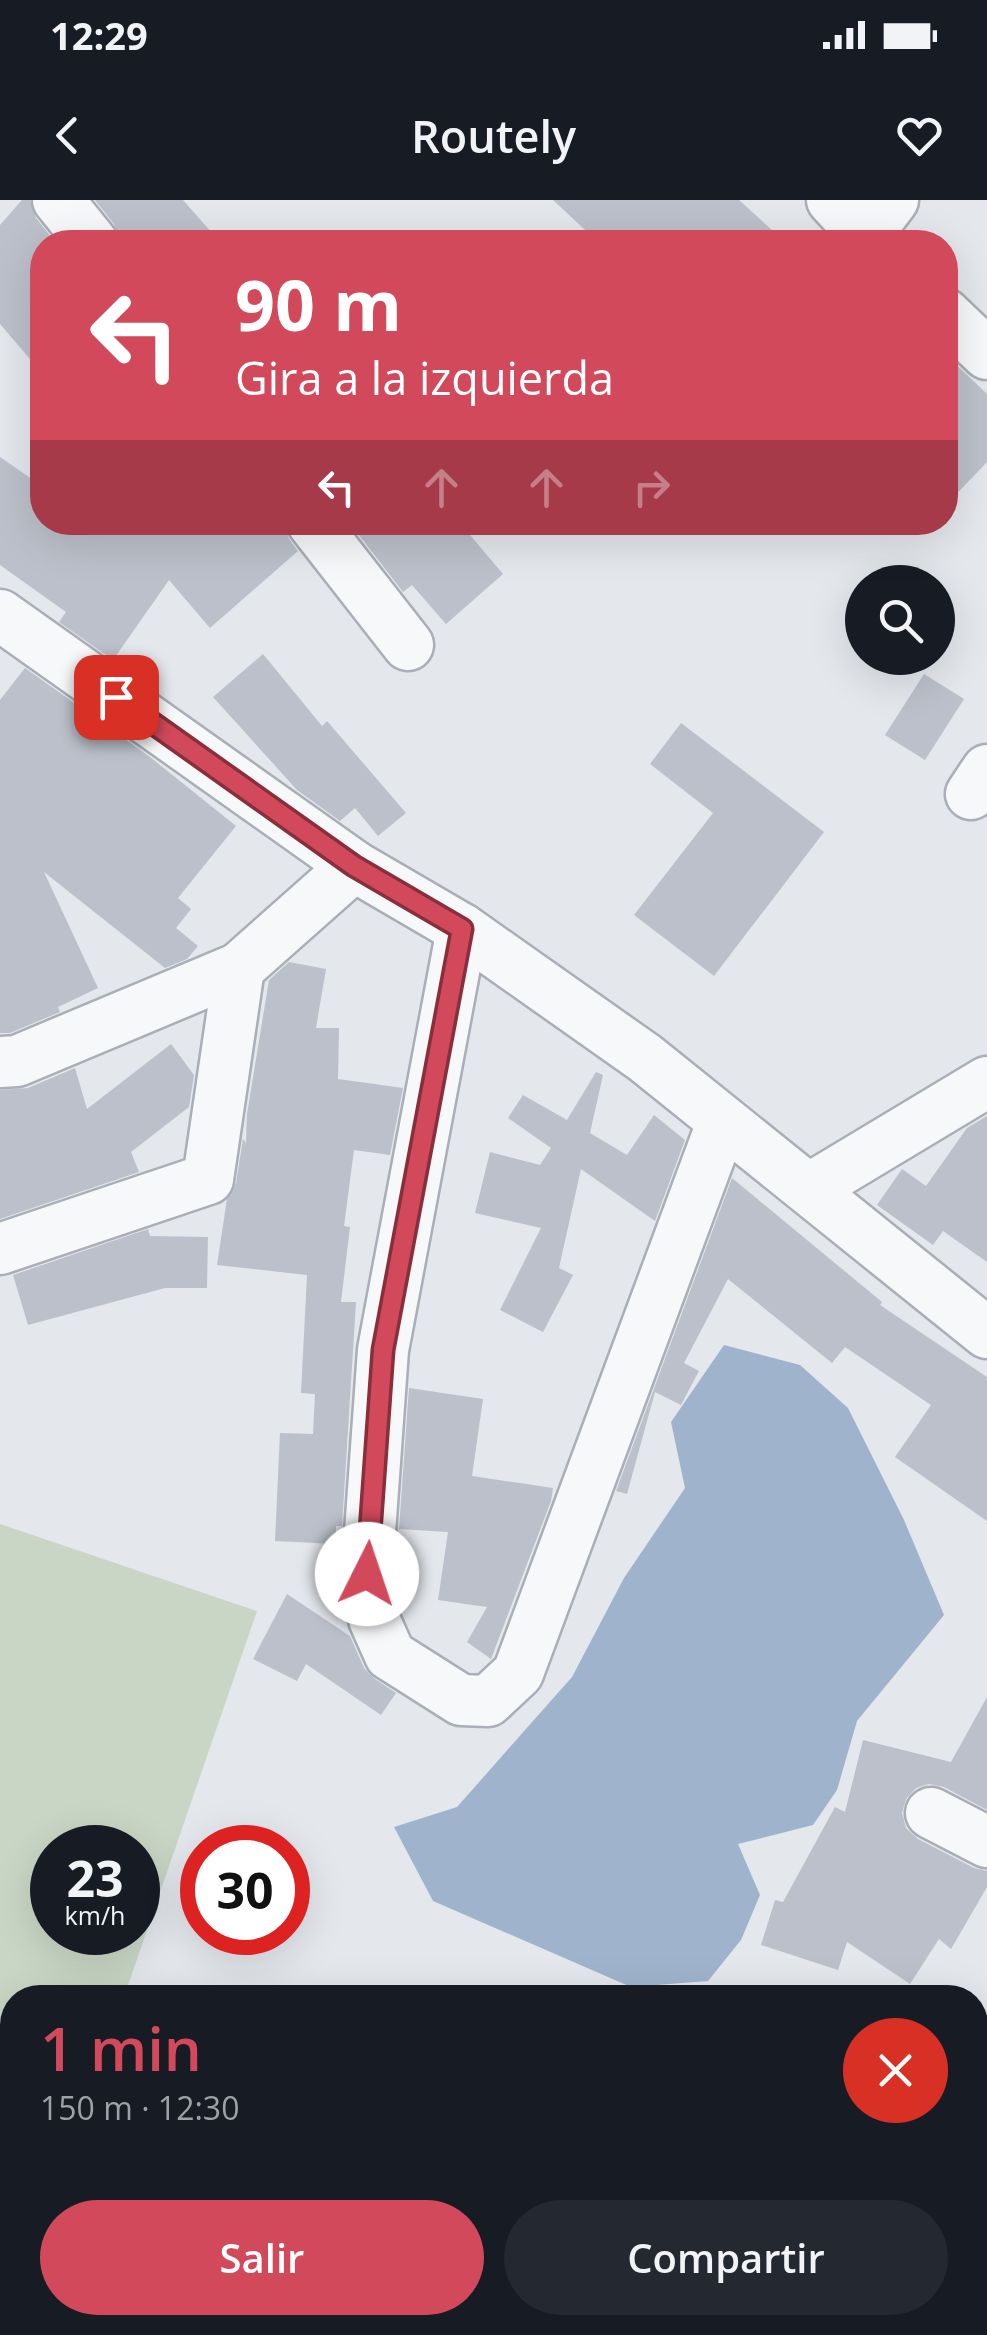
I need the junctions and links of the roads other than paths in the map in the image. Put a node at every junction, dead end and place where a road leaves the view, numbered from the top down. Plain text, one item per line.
1 (58, 200) edge
2 (832, 200) edge
3 (876, 226) edge
4 (82, 230) edge
5 (958, 326) edge
6 (987, 354) edge
7 (322, 535) edge
8 (9, 639) edge
9 (408, 645) dead end
10 (354, 866) junction
11 (462, 929) junction
12 (239, 968) junction
13 (0, 1062) edge
14 (987, 1082) edge
15 (722, 1123) junction
16 (809, 1189) junction
17 (0, 1248) edge
18 (987, 1334) edge
19 (931, 1813) dead end
20 (987, 1842) edge

1 - 4 street
2 - 3 street
5 - 6 street
7 - 9 street
8 - 10 street
10 - 11 street
10 - 12 street
11 - 15 street
11 - 15 street
12 - 13 street
12 - 17 street
14 - 16 street
15 - 16 street
16 - 18 street
19 - 20 street

